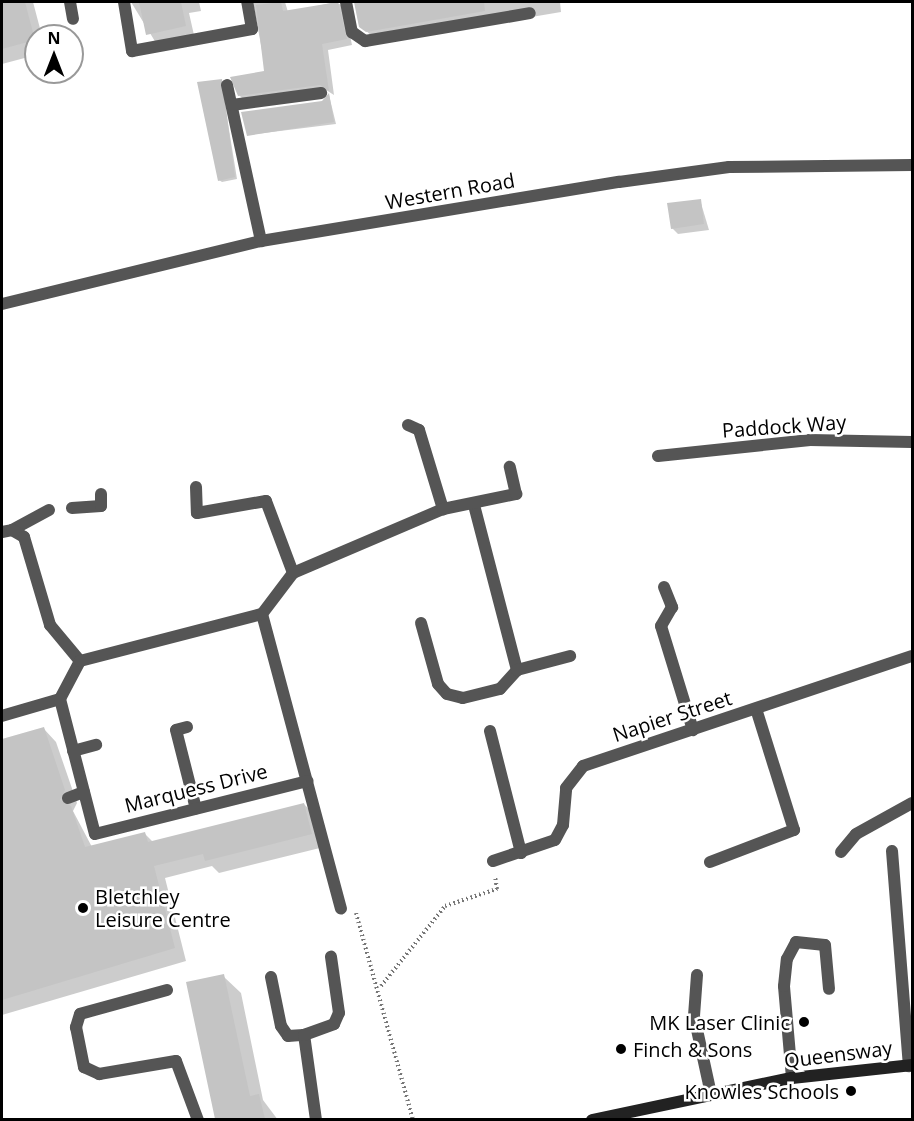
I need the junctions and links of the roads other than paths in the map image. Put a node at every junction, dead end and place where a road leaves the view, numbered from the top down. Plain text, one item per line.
1 (70, 2) edge
2 (124, 2) edge
3 (247, 2) edge
4 (345, 2) edge
5 (530, 13) dead end
6 (73, 19) dead end
7 (227, 85) dead end
8 (321, 93) dead end
9 (232, 105) junction
10 (912, 165) edge
11 (261, 241) junction
12 (2, 304) edge
13 (408, 425) dead end
14 (912, 442) edge
15 (658, 456) dead end
16 (510, 467) dead end
17 (196, 487) dead end
18 (101, 494) dead end
19 (474, 505) junction
20 (72, 508) dead end
21 (443, 509) junction
22 (49, 510) dead end
23 (7, 531) edge
24 (293, 573) junction
25 (664, 587) dead end
26 (262, 614) junction
27 (422, 623) dead end
28 (570, 656) dead end
29 (912, 656) edge
30 (80, 661) junction
31 (518, 670) junction
32 (60, 699) junction
33 (756, 709) junction
34 (2, 716) edge
35 (188, 727) dead end
36 (693, 730) junction
37 (490, 731) dead end
38 (96, 745) dead end
39 (73, 751) junction
40 (307, 781) junction
41 (84, 792) junction
42 (68, 798) dead end
43 (908, 805) edge
44 (196, 809) junction
45 (892, 851) dead end
46 (841, 852) dead end
47 (521, 853) junction
48 (493, 861) road end
49 (710, 862) dead end
50 (341, 909) dead end
51 (331, 957) dead end
52 (697, 975) dead end
53 (271, 977) dead end
54 (829, 989) dead end
55 (167, 990) dead end
56 (304, 1035) junction
57 (910, 1065) edge
58 (792, 1078) junction
59 (711, 1094) junction
60 (198, 1119) edge
61 (316, 1119) edge
62 (592, 1119) edge

1 - 6 street
2 - 3 street
4 - 5 street
7 - 9 street
8 - 9 street
9 - 11 street
10 - 11 street, Western Road
11 - 12 street, Western Road
13 - 21 street
14 - 15 street, Paddock Way
16 - 19 street
17 - 24 street
18 - 20 street
19 - 21 street
19 - 31 street
21 - 24 street
22 - 23 street
23 - 30 street
24 - 26 street
25 - 36 street
26 - 30 street
26 - 40 street
27 - 31 street
28 - 31 street
29 - 33 street, Napier Street
30 - 32 street
32 - 34 street
32 - 39 street
33 - 36 street, Napier Street
33 - 49 street
35 - 44 street
36 - 47 street, Napier Street
37 - 47 street
38 - 39 street
39 - 41 street
40 - 44 street, Marquess Drive
40 - 50 street
41 - 42 street
41 - 44 street, Marquess Drive
43 - 46 street
45 - 57 street
47 - 48 street, Napier Street
51 - 56 street
52 - 59 street
53 - 56 street
54 - 58 street
55 - 60 street
56 - 61 street
57 - 58 street, Queensway
58 - 59 street, Queensway
59 - 62 street, Queensway

